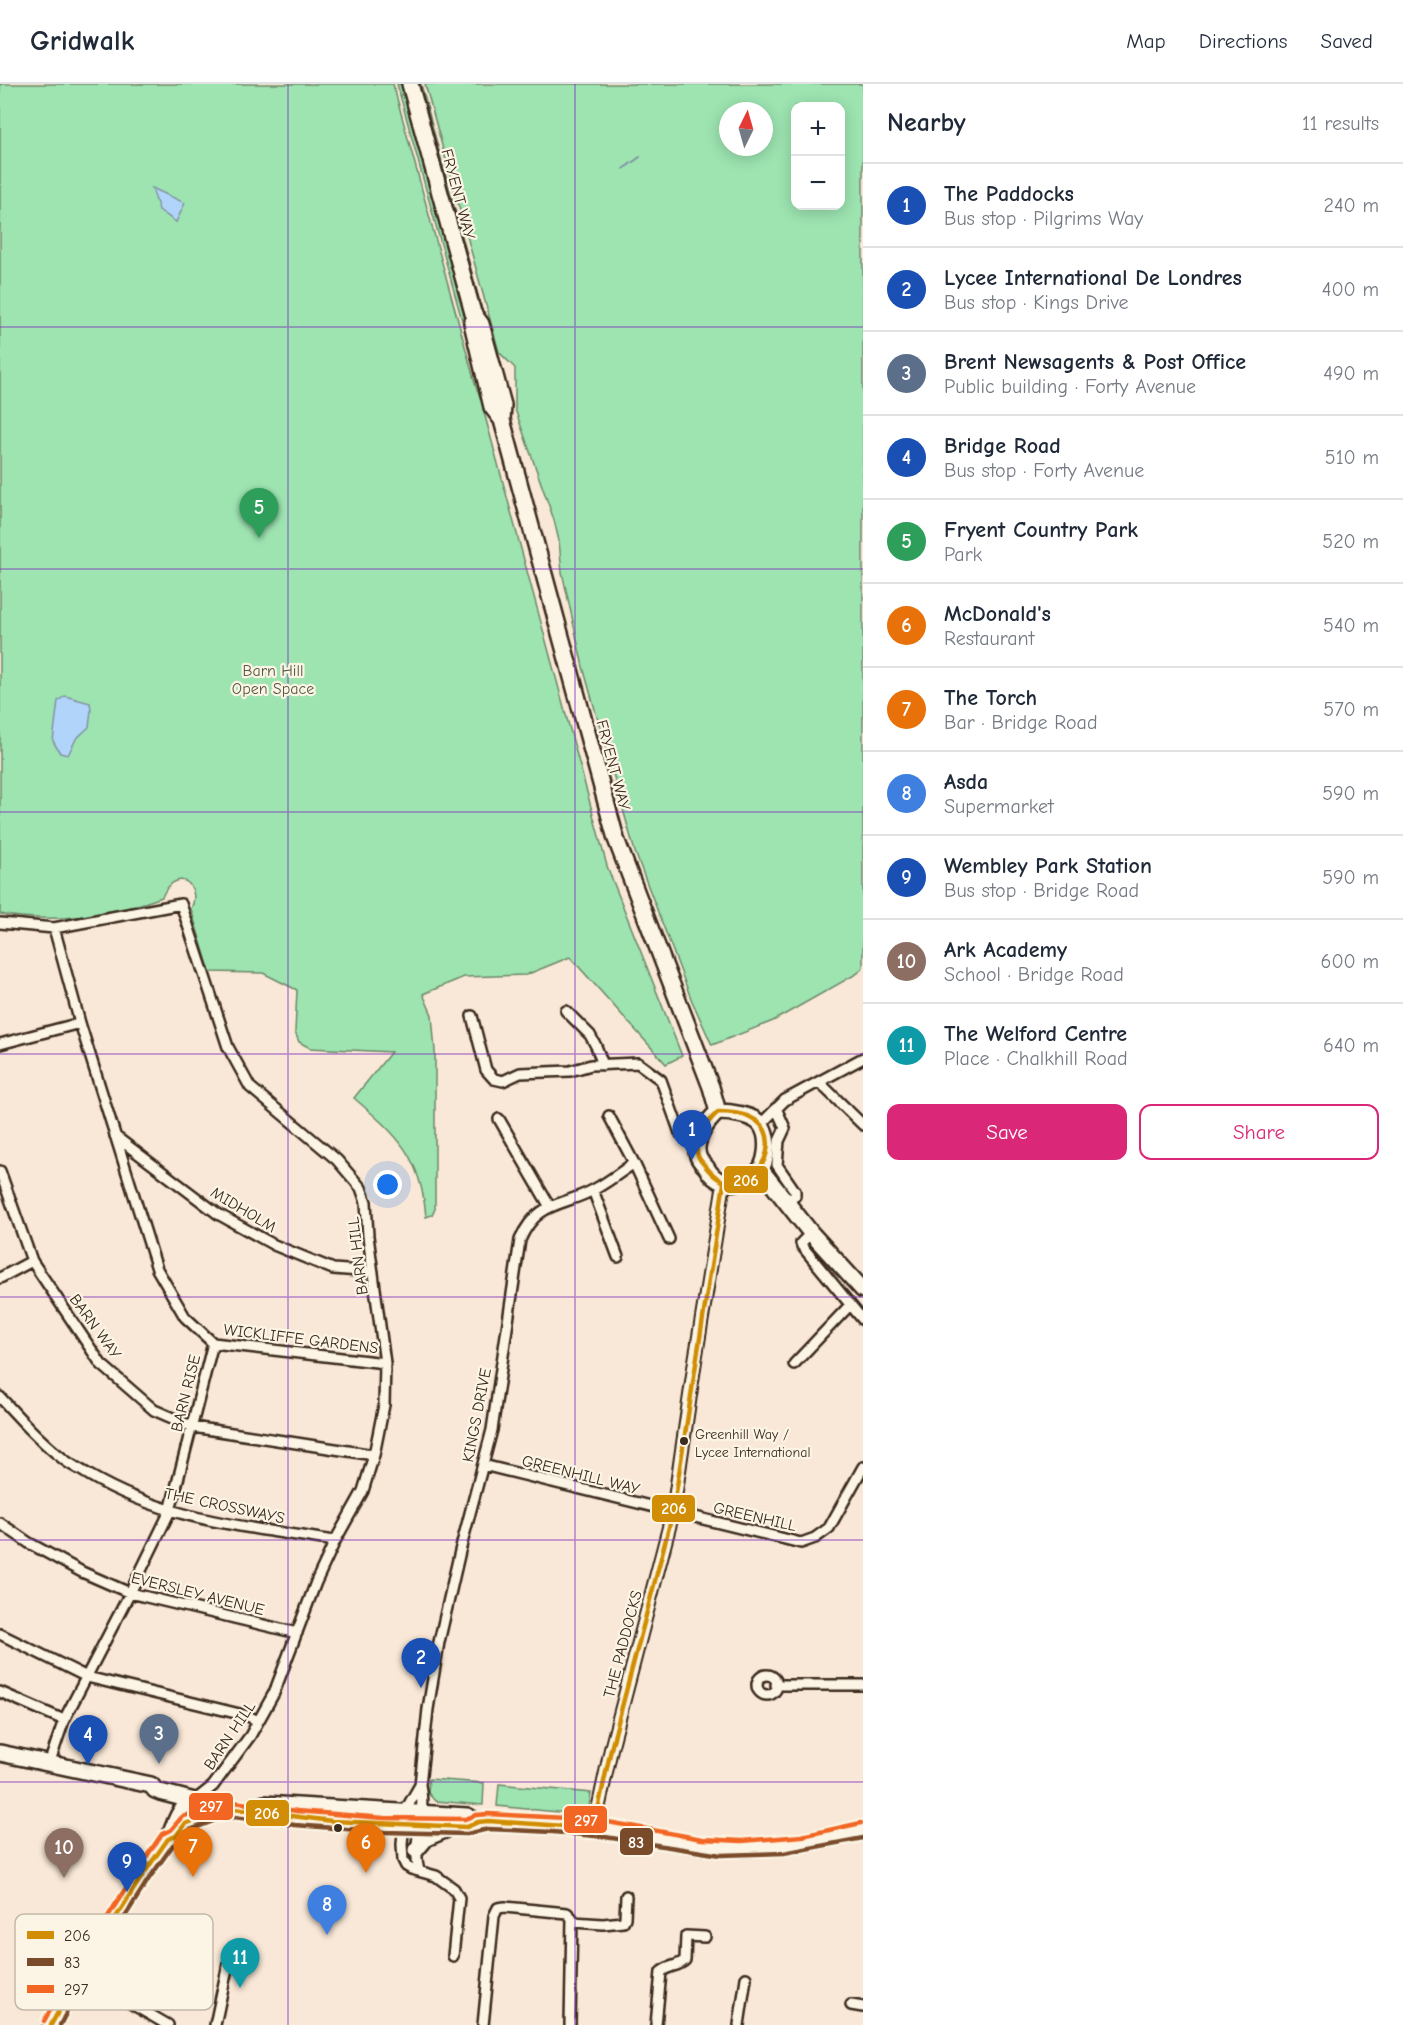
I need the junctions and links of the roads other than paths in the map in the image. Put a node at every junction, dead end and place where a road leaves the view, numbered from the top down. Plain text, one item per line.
1 (411, 84) edge
2 (0, 923) edge
3 (54, 928) junction
4 (566, 1011) dead end
5 (472, 1016) dead end
6 (81, 1023) junction
7 (0, 1044) edge
8 (863, 1058) edge
9 (603, 1065) junction
10 (819, 1082) junction
11 (776, 1108) junction
12 (718, 1112) junction
13 (609, 1116) dead end
14 (499, 1119) dead end
15 (761, 1124) junction
16 (863, 1125) edge
17 (115, 1136) junction
18 (697, 1144) junction
19 (634, 1163) junction
20 (761, 1170) junction
21 (0, 1171) edge
22 (724, 1183) junction
23 (593, 1190) junction
24 (787, 1202) junction
25 (550, 1207) junction
26 (811, 1233) junction
27 (669, 1239) dead end
28 (618, 1257) dead end
29 (32, 1261) junction
30 (373, 1272) junction
31 (0, 1278) edge
32 (863, 1290) edge
33 (850, 1305) junction
34 (863, 1320) edge
35 (213, 1343) junction
36 (386, 1363) junction
37 (794, 1364) dead end
38 (0, 1397) edge
39 (193, 1426) junction
40 (374, 1455) junction
41 (483, 1465) junction
42 (863, 1467) edge
43 (170, 1511) junction
44 (673, 1512) junction
45 (0, 1523) edge
46 (335, 1540) junction
47 (130, 1593) junction
48 (297, 1633) junction
49 (0, 1634) edge
50 (87, 1677) junction
51 (776, 1685) dead end
52 (863, 1685) edge
53 (0, 1692) edge
54 (64, 1720) junction
55 (258, 1721) junction
56 (0, 1753) edge
57 (49, 1764) junction
58 (420, 1785) junction
59 (155, 1788) junction
60 (199, 1798) junction
61 (234, 1809) junction
62 (404, 1818) junction
63 (420, 1819) junction
64 (478, 1822) junction
65 (452, 1826) junction
66 (594, 1828) junction
67 (175, 1830) junction
68 (863, 1830) edge
69 (416, 1850) junction
70 (419, 1870) junction
71 (626, 1896) dead end
72 (118, 1914) edge
73 (573, 1922) junction
74 (705, 1937) dead end
75 (239, 1946) dead end
76 (453, 1956) dead end
77 (746, 1978) dead end
78 (851, 2005) dead end
79 (863, 2007) edge
80 (60, 2010) edge
81 (142, 2010) edge
82 (51, 2025) edge
83 (168, 2025) edge
84 (215, 2025) edge
85 (483, 2025) edge
86 (570, 2025) edge
87 (656, 2025) edge
88 (739, 2025) edge

1 - 12 main road, FRYENT WAY
2 - 3 street, BARN HILL
3 - 6 street, BARN RISE
3 - 30 street, BARN HILL
4 - 9 street
5 - 9 street
6 - 7 street
6 - 17 street, BARN RISE
8 - 10 street
9 - 18 street
10 - 11 street
10 - 16 street
11 - 15 street
11 - 24 street
12 - 15 main road
12 - 18 main road
13 - 19 street
14 - 25 street
15 - 20 main road
17 - 30 street, MIDHOLM
17 - 35 street, BARN RISE
18 - 22 main road
19 - 23 street, KINGS DRIVE
19 - 27 street
20 - 22 main road
20 - 24 main road
21 - 29 street, BARN WAY
22 - 44 street, THE PADDOCKS
23 - 25 street, KINGS DRIVE
23 - 28 street
24 - 26 main road
25 - 41 street, KINGS DRIVE
26 - 32 main road
26 - 33 street
29 - 31 street
29 - 39 street, BARN WAY
30 - 36 street, BARN HILL
33 - 34 street
33 - 37 street
35 - 36 street, WICKLIFFE GARDENS
35 - 39 street, BARN RISE
36 - 40 street, BARN HILL
38 - 43 street, THE CROSSWAYS
39 - 40 street, BARN WAY
39 - 43 street, BARN RISE
40 - 46 street, BARN HILL
41 - 44 street, GREENHILL WAY
41 - 58 street, KINGS DRIVE
42 - 44 street, GREENHILL
43 - 46 street, THE CROSSWAYS
43 - 47 street, BARN RISE
44 - 66 street, THE PADDOCKS
45 - 47 street, EVERSLEY AVENUE
46 - 48 street, BARN HILL
47 - 48 street, EVERSLEY AVENUE
47 - 50 street, BARN RISE
48 - 55 street, BARN HILL
49 - 50 street
50 - 54 street, BARN RISE
50 - 55 street
51 - 52 street
53 - 54 street
54 - 57 street, BARN RISE
55 - 60 street, BARN HILL
56 - 57 main road
57 - 59 main road
58 - 62 street
58 - 63 street
59 - 60 main road
59 - 67 main road
60 - 61 main road
60 - 62 main road
60 - 67 main road
61 - 62 main road
61 - 67 main road
62 - 63 main road
62 - 70 street
63 - 64 main road
63 - 65 main road
63 - 69 street
64 - 65 main road
64 - 66 main road
65 - 69 main road
66 - 68 main road
67 - 72 main road
69 - 70 street
70 - 76 street
71 - 73 street
73 - 85 street
73 - 86 street
74 - 87 street
75 - 84 street
77 - 88 street
78 - 79 street
80 - 82 main road
81 - 83 street

